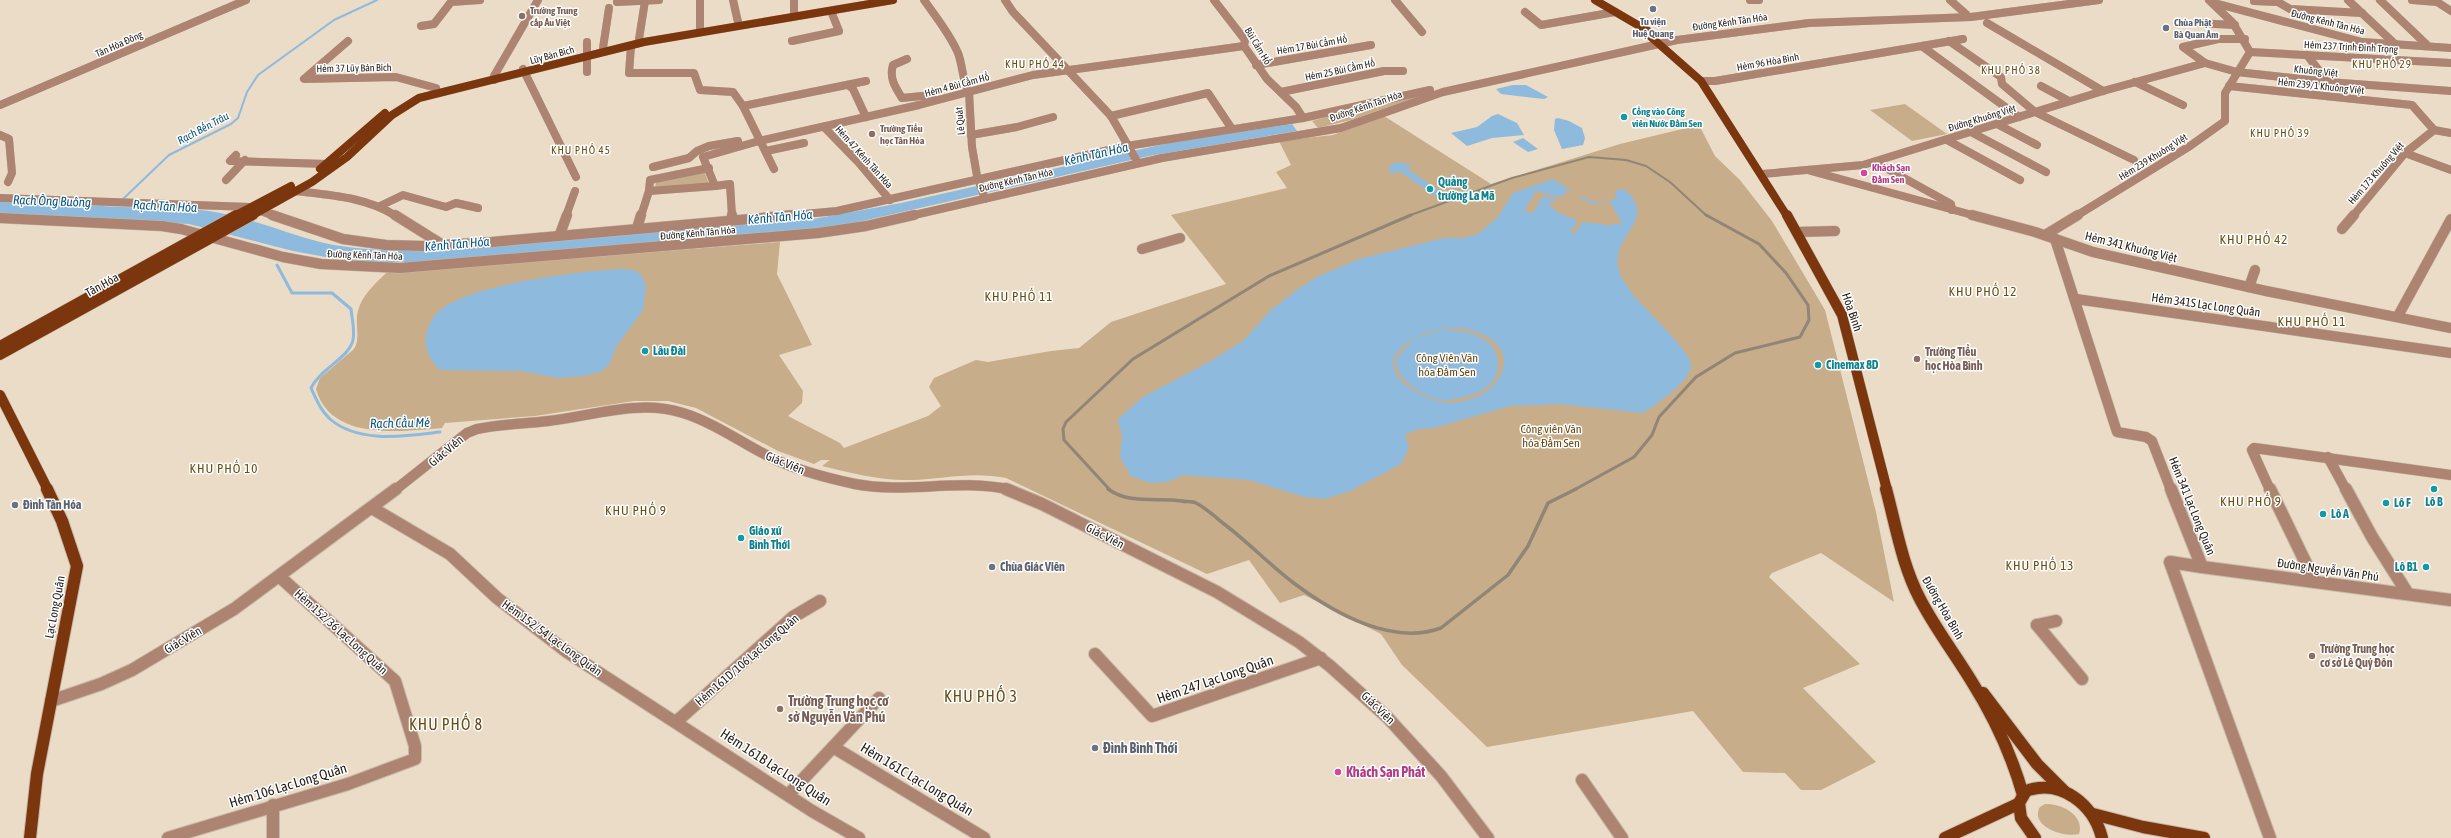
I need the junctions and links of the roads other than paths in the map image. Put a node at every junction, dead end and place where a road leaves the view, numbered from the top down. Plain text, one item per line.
1 (246, 0) edge
2 (480, 0) edge
3 (538, 0) edge
4 (659, 0) edge
5 (700, 0) edge
6 (733, 0) edge
7 (794, 0) edge
8 (872, 0) edge
9 (893, 0) edge
10 (924, 0) edge
11 (1005, 0) edge
12 (1214, 0) edge
13 (1395, 0) edge
14 (1595, 0) edge
15 (1751, 0) edge
16 (1759, 0) edge
17 (1950, 0) edge
18 (2078, 0) edge
19 (2099, 0) edge
20 (2202, 0) edge
21 (2348, 0) edge
22 (2380, 0) edge
23 (2412, 0) edge
24 (645, 1) edge
25 (2211, 1) edge
26 (2254, 1) dead end
27 (2435, 1) edge
28 (617, 2) dead end
29 (609, 8) dead end
30 (831, 11) junction
31 (2451, 11) edge
32 (1525, 12) dead end
33 (1615, 12) junction
34 (794, 13) junction
35 (2362, 13) junction
36 (1978, 16) junction
37 (738, 22) junction
38 (2196, 23) dead end
39 (2235, 25) junction
40 (421, 26) dead end
41 (700, 28) junction
42 (1422, 32) dead end
43 (639, 39) junction
44 (1963, 39) dead end
45 (2245, 39) junction
46 (348, 41) dead end
47 (792, 41) dead end
48 (1660, 41) junction
49 (1949, 41) junction
50 (587, 42) dead end
51 (2395, 44) junction
52 (2426, 44) junction
53 (1371, 45) dead end
54 (631, 46) junction
55 (1244, 46) junction
56 (1923, 47) junction
57 (2451, 47) edge
58 (603, 48) junction
59 (2250, 52) junction
60 (585, 55) junction
61 (2306, 55) junction
62 (907, 59) dead end
63 (2205, 63) junction
64 (2451, 63) edge
65 (1256, 65) junction
66 (1068, 69) junction
67 (524, 71) junction
68 (587, 72) dead end
69 (1403, 72) dead end
70 (2237, 72) junction
71 (494, 78) junction
72 (866, 81) dead end
73 (1701, 81) junction
74 (2135, 82) junction
75 (2328, 82) junction
76 (848, 85) junction
77 (2042, 86) dead end
78 (2229, 86) junction
79 (436, 88) junction
80 (967, 89) junction
81 (2103, 91) junction
82 (2451, 91) edge
83 (1281, 92) junction
84 (2069, 102) junction
85 (0, 105) edge
86 (1364, 105) junction
87 (2183, 105) dead end
88 (743, 106) junction
89 (2035, 112) junction
90 (1376, 115) junction
91 (1110, 116) junction
92 (866, 117) junction
93 (1053, 117) dead end
94 (2020, 117) junction
95 (1304, 118) junction
96 (1997, 124) junction
97 (824, 127) junction
98 (1232, 129) junction
99 (2434, 130) junction
100 (1971, 132) junction
101 (2451, 133) edge
102 (0, 135) edge
103 (971, 135) junction
104 (1947, 140) junction
105 (757, 141) junction
106 (804, 143) dead end
107 (2037, 145) dead end
108 (1128, 148) junction
109 (766, 151) junction
110 (2405, 153) junction
111 (236, 155) dead end
112 (245, 160) junction
113 (2134, 160) dead end
114 (1137, 162) junction
115 (1875, 162) junction
116 (327, 164) junction
117 (653, 167) dead end
118 (709, 168) junction
119 (774, 168) dead end
120 (2451, 170) edge
121 (1811, 171) junction
122 (2046, 172) dead end
123 (1762, 174) junction
124 (576, 177) dead end
125 (226, 180) dead end
126 (2020, 180) dead end
127 (8, 182) dead end
128 (979, 182) junction
129 (715, 186) junction
130 (295, 191) junction
131 (575, 191) dead end
132 (649, 191) junction
133 (984, 197) junction
134 (0, 198) edge
135 (890, 200) junction
136 (380, 206) junction
137 (478, 208) dead end
138 (1952, 210) junction
139 (251, 211) junction
140 (0, 218) edge
141 (2451, 219) edge
142 (732, 220) junction
143 (637, 228) junction
144 (2342, 229) dead end
145 (1835, 231) dead end
146 (1797, 232) junction
147 (208, 234) junction
148 (560, 234) junction
149 (2050, 237) junction
150 (1180, 238) dead end
151 (443, 245) junction
152 (1142, 249) dead end
153 (2255, 270) dead end
154 (2248, 287) junction
155 (2076, 299) junction
156 (2398, 316) junction
157 (2451, 328) edge
158 (0, 346) edge
159 (2451, 352) edge
160 (0, 355) edge
161 (0, 395) edge
162 (2328, 457) junction
163 (1881, 474) joint
164 (2451, 475) edge
165 (372, 508) junction
166 (2202, 567) junction
167 (280, 577) junction
168 (2315, 582) junction
169 (2408, 594) junction
170 (2451, 600) edge
171 (820, 601) dead end
172 (2056, 621) dead end
173 (1095, 654) dead end
174 (1322, 658) junction
175 (2082, 679) dead end
176 (1973, 683) junction
177 (879, 698) dead end
178 (50, 701) junction
179 (676, 722) junction
180 (833, 748) junction
181 (415, 759) joint
182 (1582, 780) dead end
183 (789, 794) junction
184 (2068, 794) junction
185 (2021, 799) junction
186 (273, 805) junction
187 (2093, 814) junction
188 (30, 838) edge
189 (168, 838) edge
190 (273, 838) edge
191 (859, 838) edge
192 (984, 838) edge
193 (1488, 838) edge
194 (1622, 838) edge
195 (1945, 838) edge
196 (2035, 838) edge
197 (2102, 838) edge
198 (2204, 838) edge
199 (2270, 838) edge

1 - 85 street, Tân Hòa Đông
2 - 40 street
3 - 71 street
4 - 24 street
5 - 41 street
6 - 37 street
7 - 34 street
8 - 34 main road, Lũy Bán Bích
9 - 30 main road, Lũy Bán Bích
10 - 80 street, Lê Quát
11 - 66 street
12 - 55 street, Bùi Cẩm Hổ
13 - 42 street
14 - 33 main road
15 - 16 street
17 - 36 street
18 - 36 street, Đường Kênh Tân Hóa
19 - 36 street, Đường Kênh Tân Hóa
20 - 25 street, Đường Kênh Tân Hóa
21 - 35 street
22 - 52 street
23 - 27 street
24 - 28 street
24 - 43 street
25 - 39 street
25 - 51 street, Đường Kênh Tân Hóa
26 - 35 street
27 - 31 street
29 - 58 street
30 - 47 street
30 - 54 main road, Lũy Bán Bích
32 - 33 street
33 - 48 main road
34 - 37 main road, Lũy Bán Bích
35 - 51 street
36 - 48 street, Đường Kênh Tân Hóa
36 - 81 street
37 - 41 main road, Lũy Bán Bích
38 - 39 street
39 - 45 street
41 - 43 main road, Lũy Bán Bích
43 - 58 main road, Lũy Bán Bích
44 - 49 street, Hẻm 96 Hòa Bình
45 - 59 street
45 - 63 street
46 - 79 street, Hẻm 37 Lũy Bán Bích
48 - 73 main road
48 - 86 street, Đường Kênh Tân Hóa
48 - 90 street, Đường Kênh Tân Hóa
49 - 56 street, Hẻm 96 Hòa Bình
49 - 89 street
50 - 60 street
51 - 52 street, Đường Kênh Tân Hóa
51 - 57 street, Đường Kênh Tân Hóa
52 - 57 street, Đường Kênh Tân Hóa
53 - 65 street, Hẻm 17 Bùi Cẩm Hổ
54 - 60 main road, Lũy Bán Bích
54 - 88 street
55 - 65 street, Bùi Cẩm Hổ
55 - 66 street, Hẻm 4 Bùi Cầm Hổ
56 - 73 street, Hẻm 96 Hòa Bình
56 - 94 street
58 - 60 main road, Lũy Bán Bích
59 - 61 street, Hẻm 237 Trịnh Đình Trọng
59 - 70 street, Hẻm 239 Khuông Việt
60 - 67 main road, Lũy Bán Bích
60 - 68 street
61 - 64 street, Hẻm 237 Trịnh Đình Trọng
61 - 75 street
62 - 80 street
63 - 70 street, Khuông Việt
63 - 74 street, Đường Khuông Việt
65 - 83 street, Bùi Cẩm Hổ
66 - 80 street, Hẻm 4 Bùi Cầm Hổ
66 - 91 street
67 - 71 main road, Lũy Bán Bích
67 - 124 street
69 - 83 street, Hẻm 25 Bùi Cầm Hổ
70 - 75 street, Khuông Việt
70 - 78 street, Hẻm 239 Khuông Việt
71 - 79 main road, Lũy Bán Bích
71 - 130 main road, Lũy Bán Bích
72 - 76 street
73 - 123 main road
74 - 81 street, Đường Khuông Việt
74 - 87 street
75 - 82 street, Khuông Việt
76 - 88 street
76 - 92 street
77 - 84 street
78 - 99 street, Hẻm 239/1 Khuông Việt
78 - 149 street, Hẻm 239 Khuông Việt
79 - 116 main road, Lũy Bán Bích
80 - 92 street, Hẻm 4 Bùi Cầm Hổ
80 - 103 street, Lê Quát
81 - 84 street, Đường Khuông Việt
83 - 95 street, Bùi Cẩm Hổ
84 - 89 street, Đường Khuông Việt
86 - 90 street
86 - 95 street, Đường Kênh Tân Hóa
88 - 105 street
89 - 94 street, Đường Khuông Việt
89 - 113 street
90 - 114 street, Đường Kênh Tân Hóa
91 - 98 street
91 - 108 street
92 - 97 street, Hẻm 4 Bùi Cầm Hổ
93 - 103 street
94 - 96 street, Đường Khuông Việt
95 - 98 street, Đường Kênh Tân Hóa
96 - 100 street, Đường Khuông Việt
96 - 107 street
97 - 105 street, Hẻm 4 Bùi Cầm Hổ
97 - 135 street, Hẻm 47 Kênh Tân Hóa
98 - 108 street, Đường Kênh Tân Hóa
99 - 101 street
99 - 110 street, Hẻm 173 Khuông Việt
100 - 104 street, Đường Khuông Việt
100 - 122 street
102 - 127 street
103 - 128 street, Lê Quát
104 - 115 street, Đường Khuông Việt
104 - 126 street
105 - 109 street
105 - 117 street
105 - 118 street, Hẻm 4 Bùi Cầm Hổ
106 - 109 street
108 - 114 street
108 - 128 street, Đường Kênh Tân Hóa
109 - 119 street
110 - 120 street
110 - 144 street, Hẻm 173 Khuông Việt
111 - 112 street
112 - 116 street
112 - 125 street
114 - 133 street, Đường Kênh Tân Hóa
115 - 121 street, Đường Khuông Việt
115 - 138 street
116 - 139 main road, Lũy Bán Bích
118 - 129 street
118 - 132 street
121 - 123 street, Đường Khuông Việt
121 - 138 street, Hẻm 341 Khuông Việt
123 - 146 main road, Hòa Bình
128 - 133 street, Lê Quát
128 - 135 street, Đường Kênh Tân Hóa
129 - 132 street
129 - 142 street
130 - 136 street
130 - 139 main road, Lũy Bán Bích
131 - 148 street
132 - 143 street
133 - 147 street, Đường Kênh Tân Hóa
134 - 139 street, Đường Kênh Tân Hóa
135 - 142 street, Đường Kênh Tân Hóa
136 - 137 street
136 - 151 street
138 - 149 street, Hẻm 341 Khuông Việt
139 - 147 main road
139 - 151 street, Đường Kênh Tân Hóa
140 - 147 street, Đường Kênh Tân Hóa
141 - 156 street
142 - 143 street, Đường Kênh Tân Hóa
143 - 148 street, Đường Kênh Tân Hóa
145 - 146 street
146 - 163 main road, Hòa Bình
147 - 158 main road, Tân Hóa
147 - 160 main road, Tân Hóa
148 - 151 street, Đường Kênh Tân Hóa
149 - 154 street, Hẻm 341 Khuông Việt
149 - 155 street, Hẻm 341 Lạc Long Quân
150 - 152 street
153 - 154 street
154 - 156 street, Hẻm 341 Khuông Việt
155 - 159 street, Hẻm 341S Lạc Long Quân
155 - 166 street, Hẻm 341 Lạc Long Quân
156 - 157 street, Hẻm 341 Khuông Việt
161 - 178 main road, Lạc Long Quân
162 - 164 street
162 - 168 street
162 - 169 street
163 - 176 main road, Đường Hòa Bình
165 - 167 street, Giác Viên
165 - 174 street, Giác Viên
165 - 179 street, Hẻm 152/54 Lạc Long Quân
166 - 168 street, Đường Nguyễn Văn Phú
166 - 199 street, Hẻm 341 Lạc Long Quân
167 - 178 street, Giác Viên
167 - 181 street, Hẻm 152/36 Lạc Long Quân
168 - 169 street, Đường Nguyễn Văn Phú
169 - 170 street, Đường Nguyễn Văn Phú
171 - 179 street, Hẻm 161D/106 Lạc Long Quân
172 - 175 street
173 - 174 street, Hẻm 247 Lạc Long Quân
174 - 193 street, Giác Viên
176 - 184 main road, Đường Hòa Bình
176 - 185 main road, Đường Hòa Bình
177 - 180 street
178 - 188 main road, Lạc Long Quân
179 - 183 street, Hẻm 161B Lạc Long Quân
180 - 183 street
180 - 192 street, Hẻm 161C Lạc Long Quân
181 - 186 street, Hẻm 106 Lạc Long Quân
182 - 194 street
183 - 191 street, Hẻm 161B Lạc Long Quân
184 - 185 main road
184 - 187 main road, Đường Hòa Bình
185 - 195 main road
185 - 196 main road, Đường Hòa Bình
186 - 189 street, Hẻm 106 Lạc Long Quân
186 - 190 street
187 - 197 main road
187 - 198 main road

